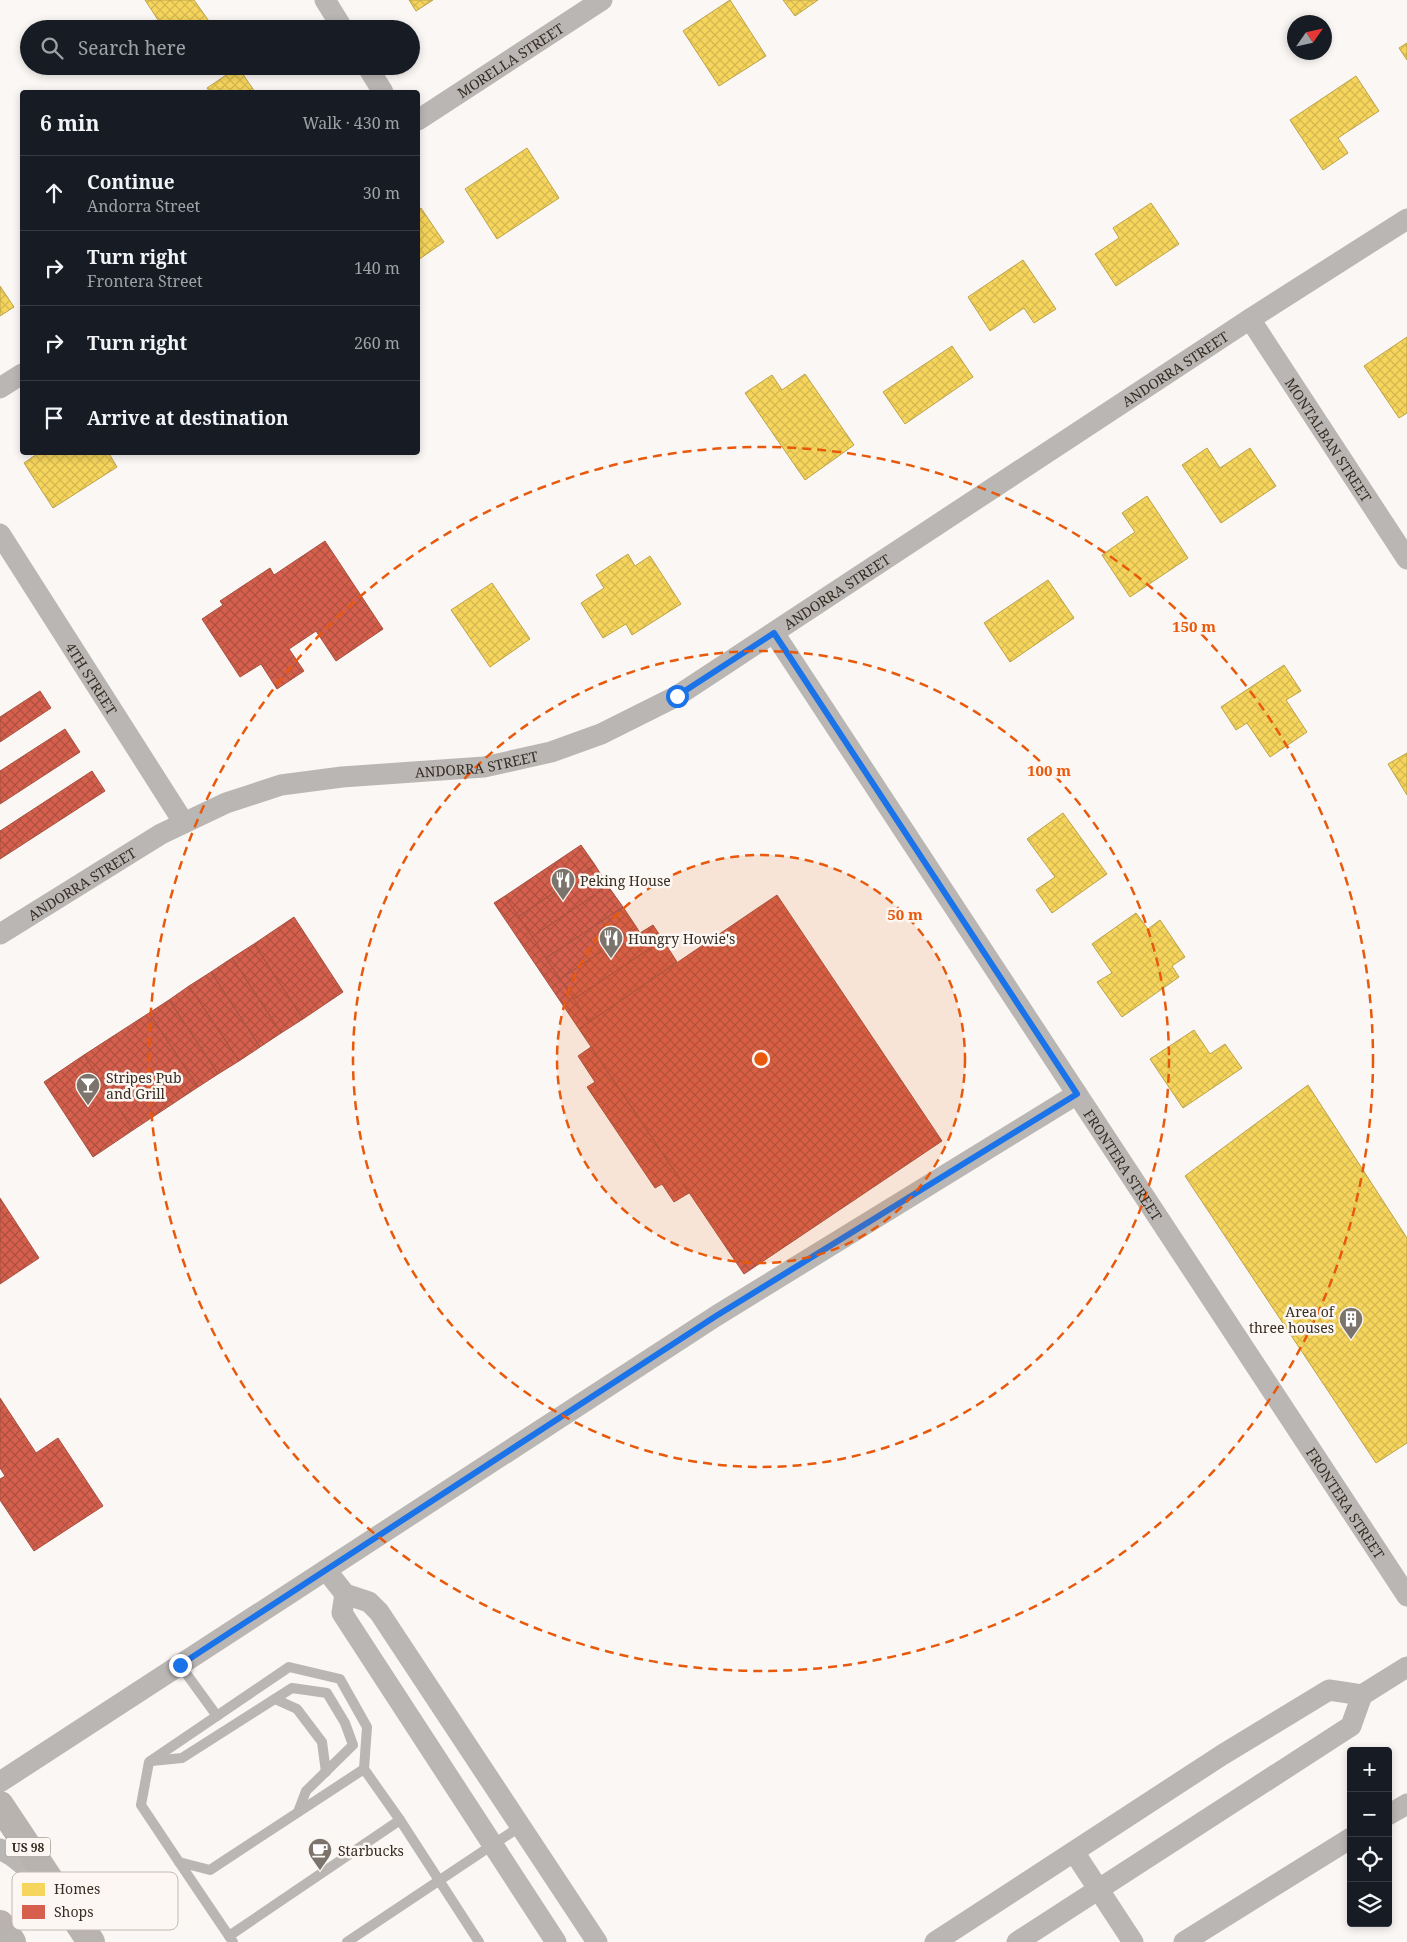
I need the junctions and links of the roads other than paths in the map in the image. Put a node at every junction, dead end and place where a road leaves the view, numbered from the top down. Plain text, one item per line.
1 (325, 0) edge
2 (602, 0) edge
3 (337, 20) edge
4 (372, 75) edge
5 (382, 90) edge
6 (420, 119) edge
7 (1407, 219) edge
8 (1250, 319) junction
9 (20, 375) edge
10 (0, 388) edge
11 (0, 534) edge
12 (1407, 559) edge
13 (774, 633) junction
14 (184, 823) junction
15 (0, 934) edge
16 (1077, 1094) junction
17 (326, 1570) junction
18 (345, 1594) junction
19 (1407, 1596) edge
20 (180, 1665) junction
21 (1407, 1667) edge
22 (1362, 1695) junction
23 (275, 1698) junction
24 (217, 1716) junction
25 (149, 1762) junction
26 (364, 1769) junction
27 (326, 1772) junction
28 (0, 1782) edge
29 (1407, 1804) edge
30 (0, 1805) edge
31 (298, 1812) junction
32 (1392, 1812) edge
33 (400, 1820) junction
34 (521, 1826) junction
35 (1347, 1840) edge
36 (493, 1844) junction
37 (0, 1849) edge
38 (1074, 1852) junction
39 (180, 1862) junction
40 (33, 1872) edge
41 (44, 1872) edge
42 (439, 1881) junction
43 (1098, 1890) junction
44 (0, 1924) edge
45 (83, 1930) edge
46 (231, 1939) edge
47 (12, 1942) edge
48 (91, 1942) edge
49 (347, 1942) edge
50 (479, 1942) edge
51 (556, 1942) edge
52 (597, 1942) edge
53 (935, 1942) edge
54 (1017, 1942) edge
55 (1133, 1942) edge
56 (1184, 1942) edge

1 - 3 street
2 - 6 street, MORELLA STREET
4 - 5 street
7 - 8 street, ANDORRA STREET
8 - 12 street, MONTALBAN STREET
8 - 13 street, ANDORRA STREET
9 - 10 street
11 - 14 street, 4TH STREET
13 - 14 street, ANDORRA STREET
13 - 16 street, FRONTERA STREET
14 - 15 street, ANDORRA STREET
16 - 17 street
16 - 19 street, FRONTERA STREET
17 - 18 street
17 - 20 street
18 - 34 street
18 - 36 street
20 - 24 lane
20 - 28 street
21 - 22 street
22 - 38 street
22 - 43 street
23 - 25 lane
23 - 27 lane
23 - 27 lane
24 - 25 lane
24 - 26 lane
25 - 39 lane
26 - 31 lane
26 - 33 lane
27 - 31 lane
29 - 32 street
30 - 41 highway, US 98
31 - 39 lane
33 - 42 lane
33 - 46 lane
34 - 36 lane
34 - 52 street
35 - 56 street
36 - 42 lane
36 - 51 street
37 - 40 street
38 - 43 street
38 - 53 street
39 - 46 lane
42 - 49 lane
42 - 50 lane
43 - 54 street
43 - 55 street
44 - 47 highway
45 - 48 highway, US 98

